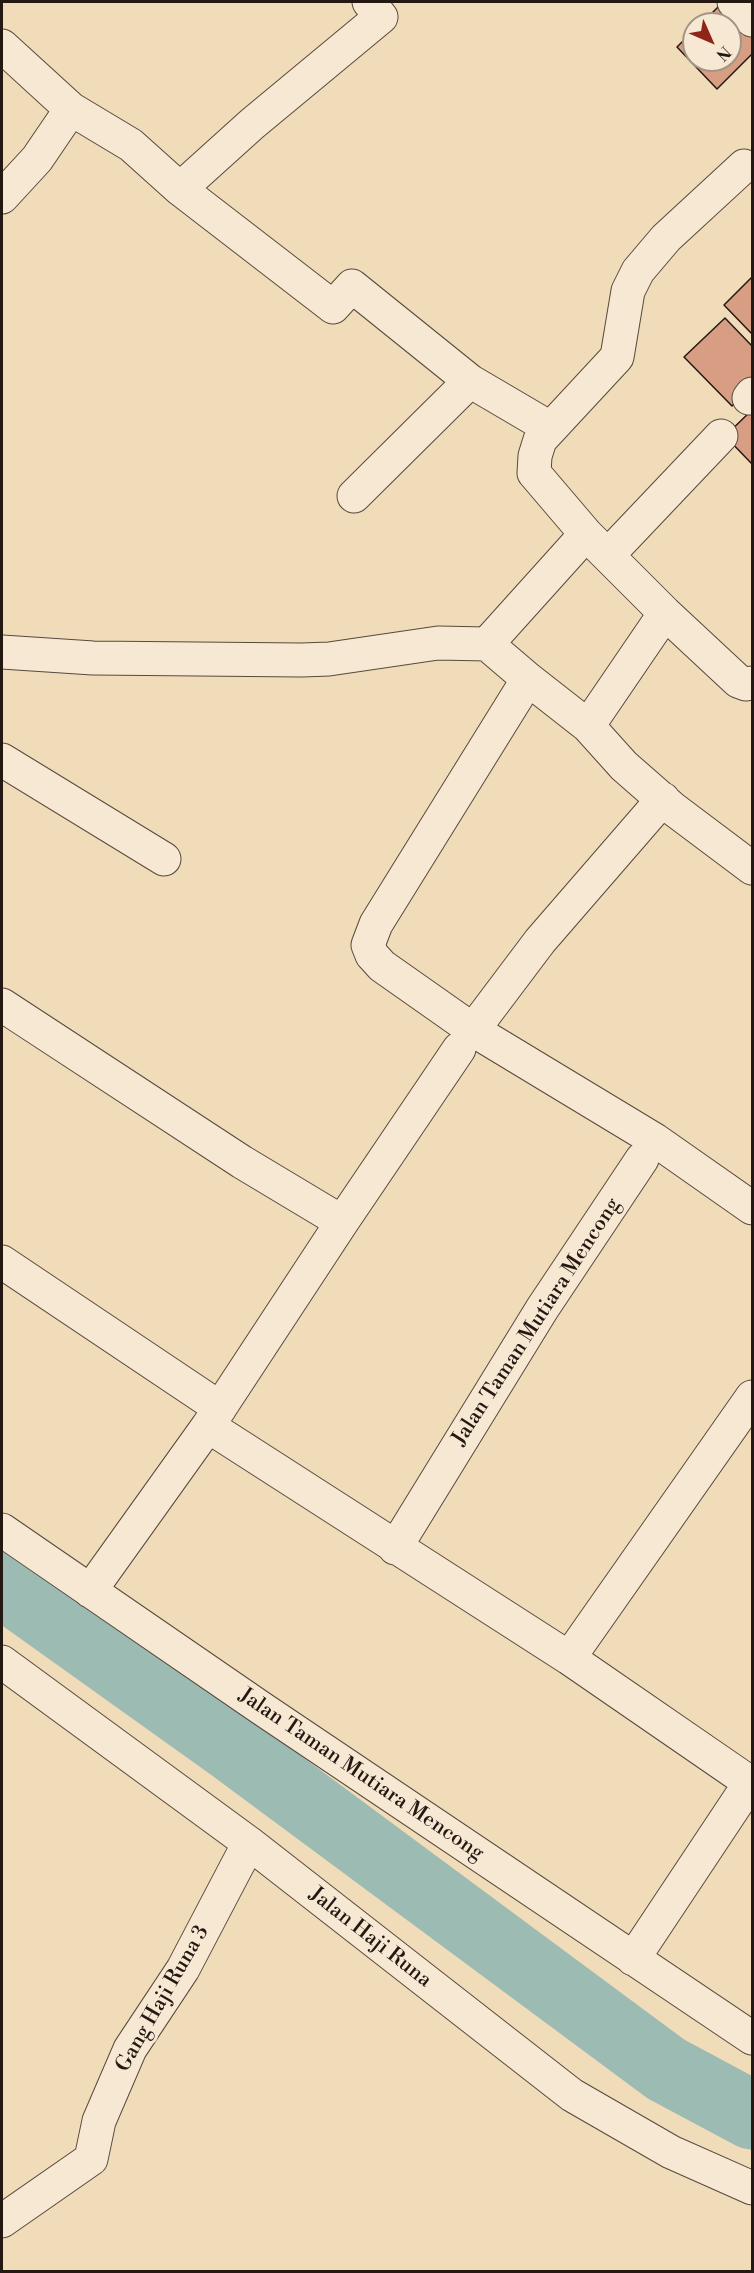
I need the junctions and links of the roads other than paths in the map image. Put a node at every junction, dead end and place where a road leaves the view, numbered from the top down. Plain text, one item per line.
1 (734, 2) edge
2 (375, 9) edge
3 (753, 20) edge
4 (2, 46) edge
5 (71, 109) junction
6 (744, 166) dead end
7 (180, 189) junction
8 (2, 197) edge
9 (470, 381) junction
10 (550, 428) junction
11 (720, 436) dead end
12 (354, 496) dead end
13 (597, 545) junction
14 (665, 613) junction
15 (487, 644) junction
16 (2, 652) edge
17 (528, 679) junction
18 (753, 683) edge
19 (588, 726) junction
20 (2, 760) edge
21 (663, 799) junction
22 (165, 859) dead end
23 (753, 868) edge
24 (2, 1005) edge
25 (466, 1040) junction
26 (642, 1159) dead end
27 (753, 1208) edge
28 (342, 1222) junction
29 (2, 1262) edge
30 (753, 1397) edge
31 (214, 1417) junction
32 (2, 1530) edge
33 (395, 1548) junction
34 (90, 1591) junction
35 (569, 1658) junction
36 (2, 1662) edge
37 (752, 1782) edge
38 (249, 1844) junction
39 (633, 1959) junction
40 (753, 2038) edge
41 (753, 2188) edge
42 (2, 2221) edge

1 - 3 street
2 - 7 street
4 - 5 street
5 - 7 street
5 - 8 street
6 - 10 street
7 - 9 street
9 - 10 street
9 - 12 street
10 - 13 street
11 - 13 street
13 - 14 street
13 - 15 street
14 - 18 street
14 - 19 street
15 - 16 street
15 - 17 street
17 - 19 street
17 - 25 street
19 - 21 street
20 - 22 street
21 - 23 street
21 - 25 street
24 - 28 street
25 - 27 street
25 - 28 street
26 - 33 street, Jalan Taman Mutiara Mencong
28 - 31 street
29 - 31 street
30 - 35 street
31 - 33 street
31 - 34 street
32 - 34 street, Jalan Taman Mutiara Mencong
33 - 35 street
34 - 39 street, Jalan Taman Mutiara Mencong
35 - 37 street
36 - 38 street, Jalan Haji Runa
37 - 39 street
38 - 41 street, Jalan Haji Runa
38 - 42 street, Gang Haji Runa 3
39 - 40 street, Jalan Taman Mutiara Mencong

